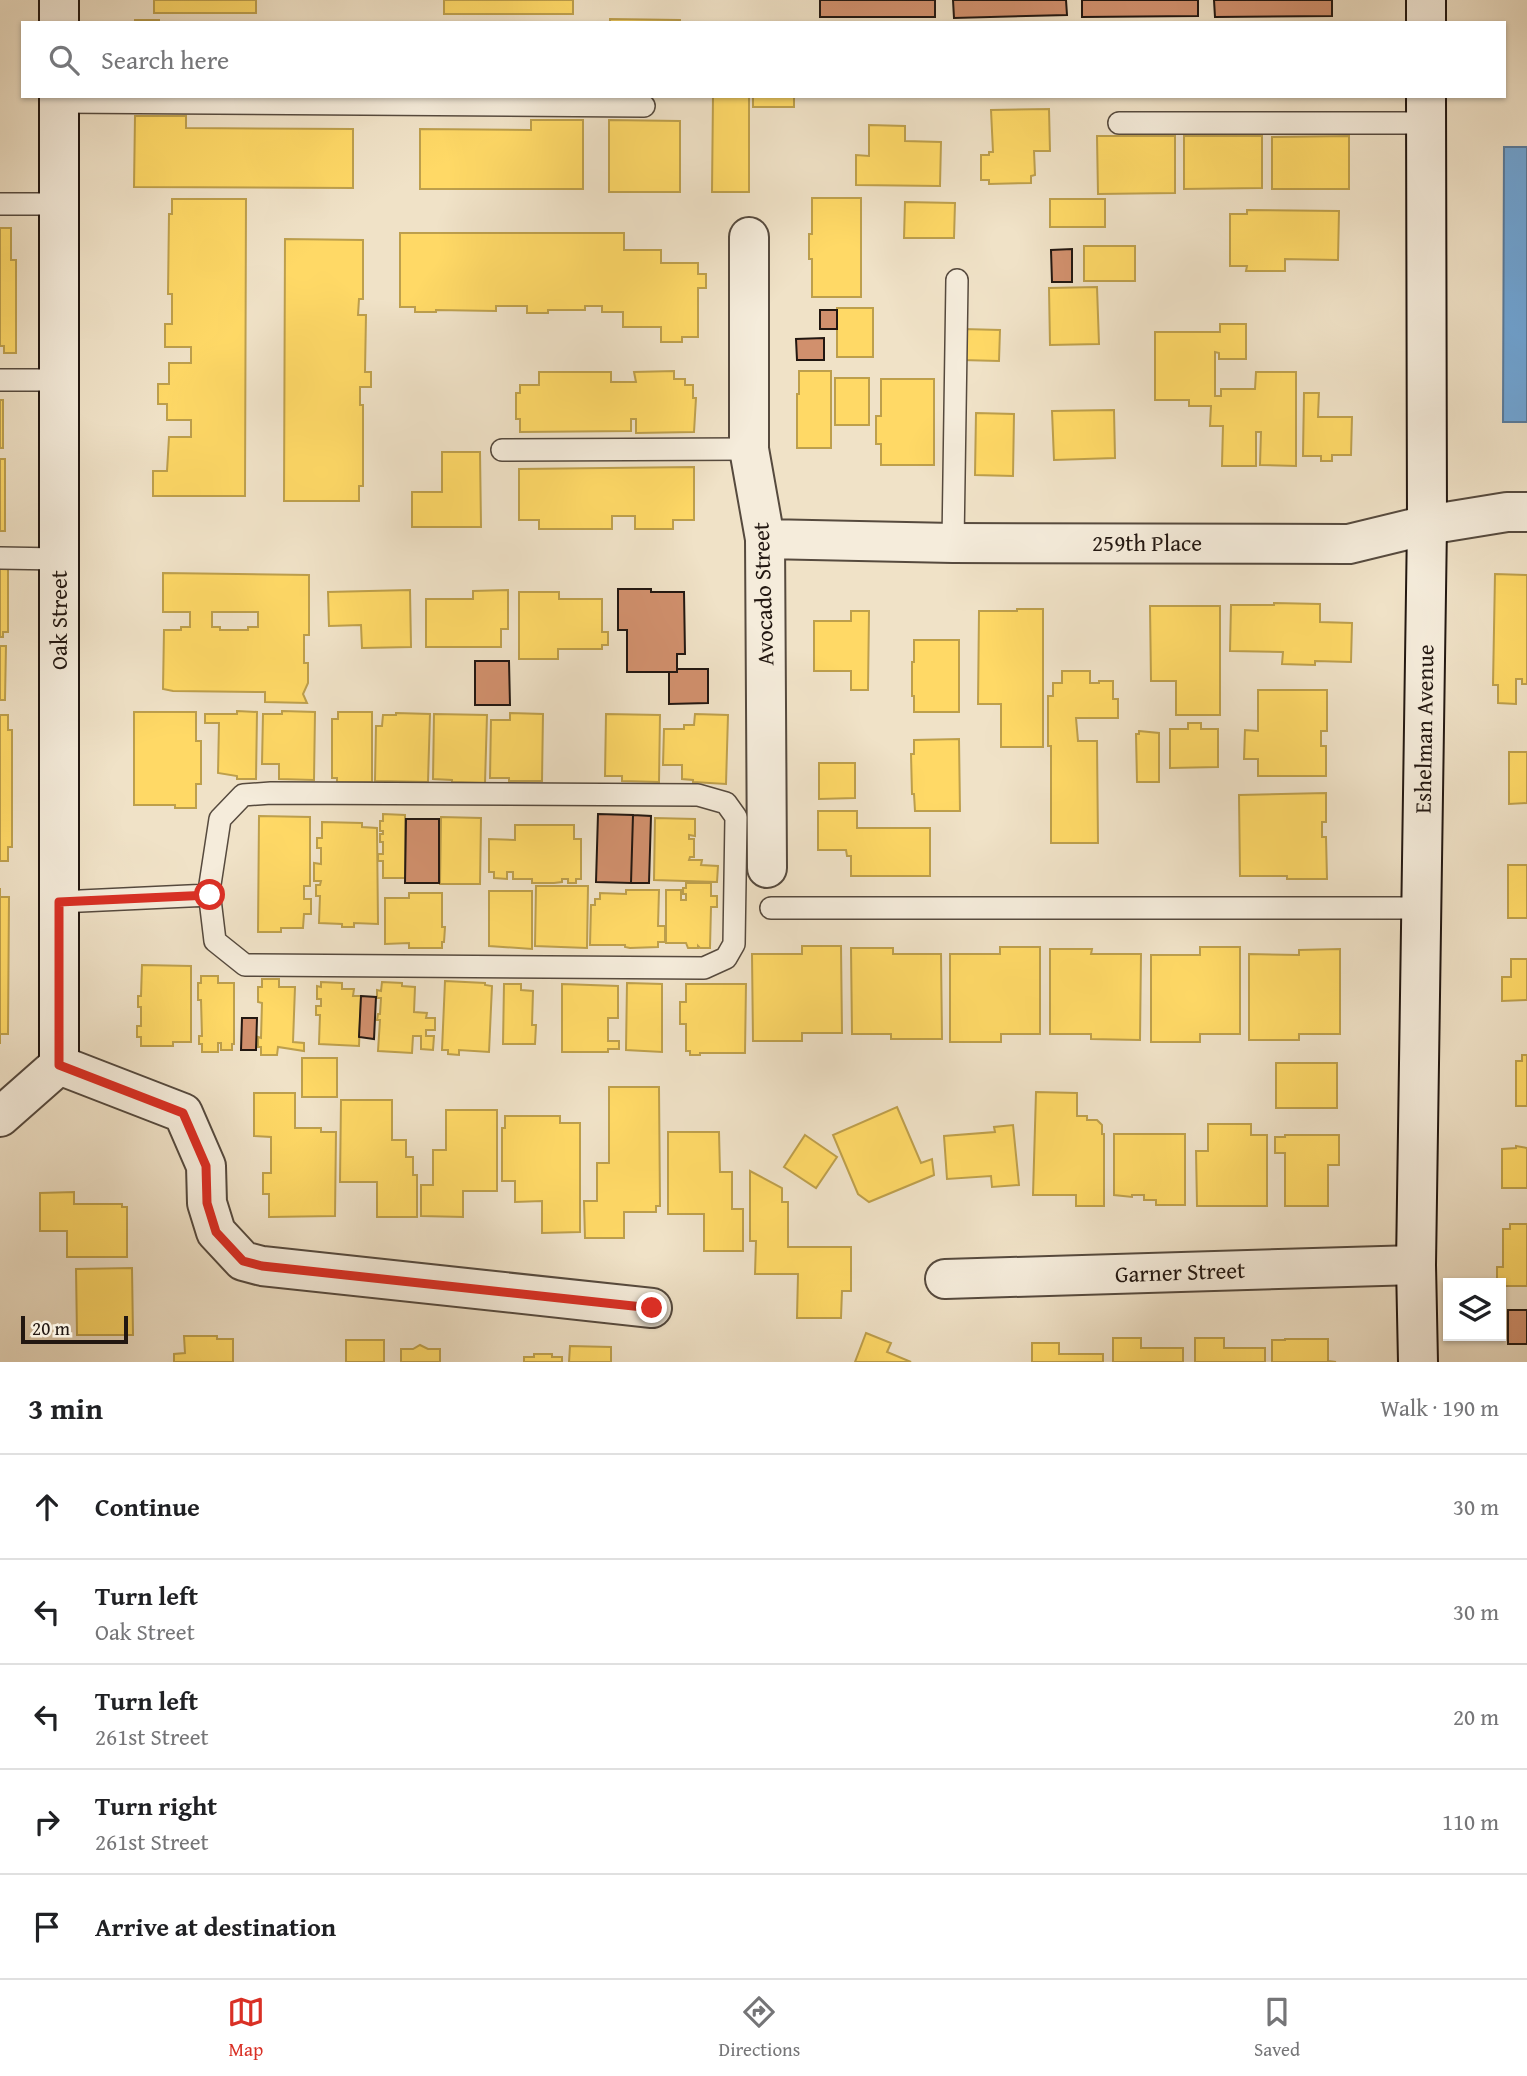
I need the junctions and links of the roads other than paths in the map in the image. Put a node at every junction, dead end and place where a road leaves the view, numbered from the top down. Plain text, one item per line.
1 (59, 0) edge
2 (1426, 0) edge
3 (59, 21) edge
4 (1426, 21) edge
5 (59, 99) edge
6 (645, 106) dead end
7 (1426, 109) edge
8 (1119, 123) dead end
9 (0, 204) edge
10 (59, 204) junction
11 (749, 237) dead end
12 (957, 279) dead end
13 (0, 380) edge
14 (59, 380) junction
15 (749, 449) junction
16 (502, 450) dead end
17 (1527, 512) edge
18 (1427, 525) junction
19 (765, 539) junction
20 (953, 543) junction
21 (0, 558) edge
22 (59, 559) junction
23 (767, 868) dead end
24 (210, 895) junction
25 (59, 902) junction
26 (771, 908) dead end
27 (1421, 908) junction
28 (59, 1065) junction
29 (0, 1117) edge
30 (1416, 1265) junction
31 (945, 1279) dead end
32 (652, 1308) dead end
33 (1418, 1362) edge

1 - 3 street
2 - 4 street
5 - 6 lane
5 - 10 street, Oak Street
7 - 8 lane
7 - 18 street, Eshelman Avenue
9 - 10 lane
10 - 14 street, Oak Street
11 - 15 street, Avocado Street
12 - 20 lane
13 - 14 lane
14 - 22 street, Oak Street
15 - 16 lane
15 - 19 street, Avocado Street
17 - 18 street, 259th Place
18 - 20 street, 259th Place
18 - 27 street, Eshelman Avenue
19 - 20 street, 259th Place
19 - 23 street, Avocado Street
21 - 22 lane
22 - 25 street, Oak Street
24 - 24 lane
24 - 25 lane
25 - 28 street, Oak Street
26 - 27 lane
27 - 30 street, Eshelman Avenue
28 - 29 street
28 - 32 street
30 - 31 street, Garner Street
30 - 33 street, Eshelman Avenue

